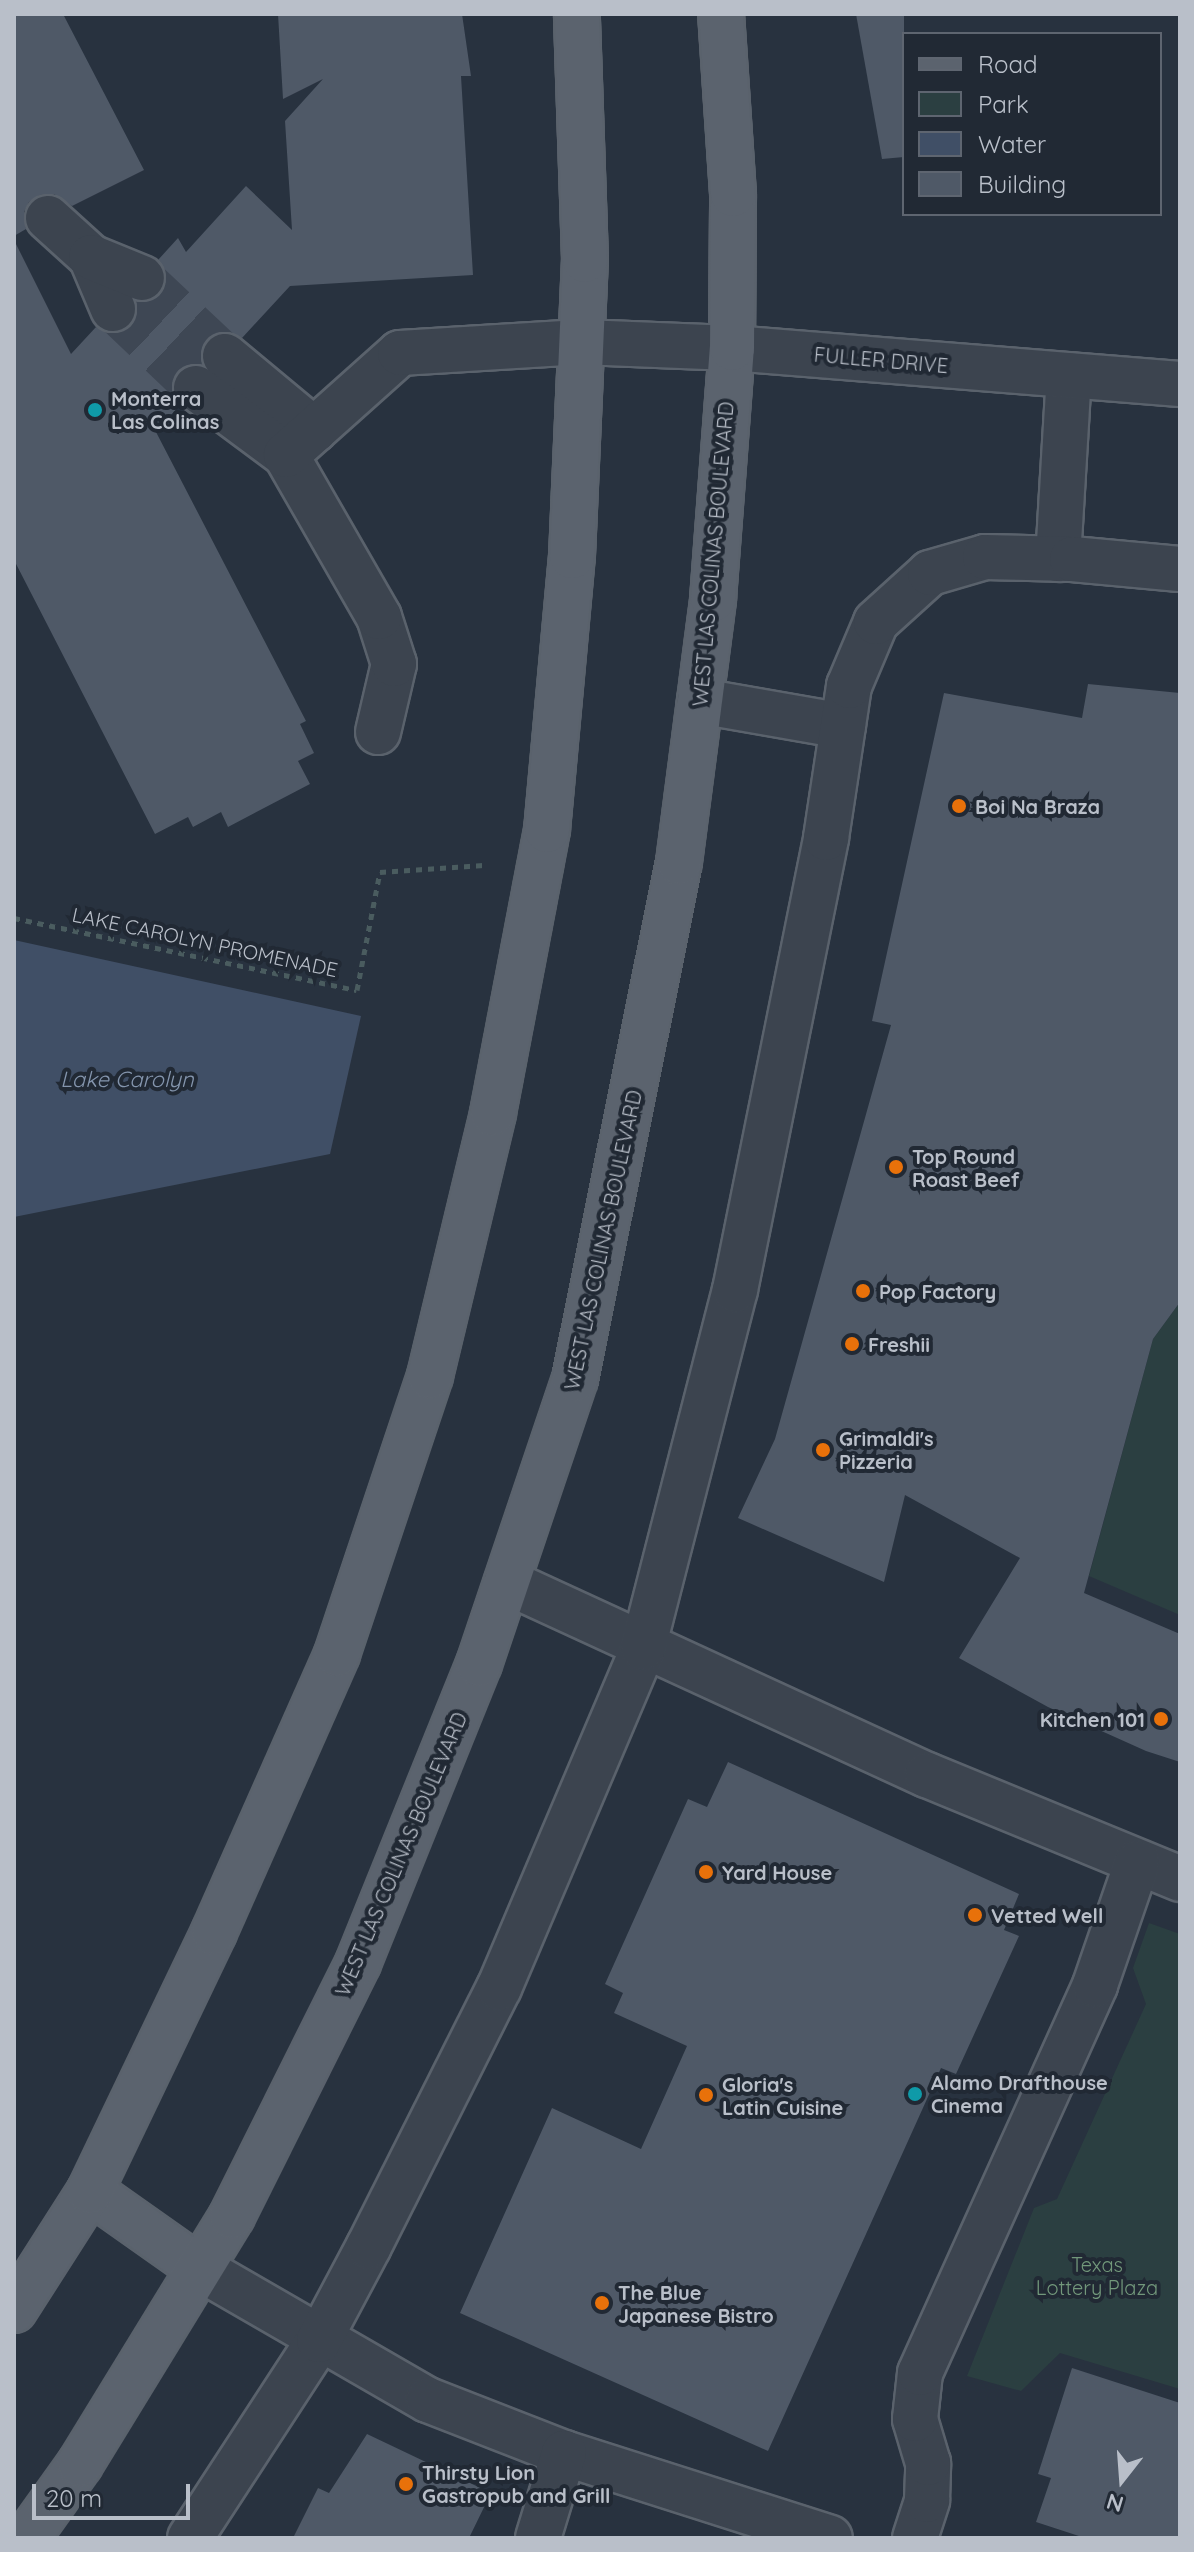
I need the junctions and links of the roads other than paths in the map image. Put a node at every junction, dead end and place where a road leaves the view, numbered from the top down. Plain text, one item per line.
1 (577, 14) edge
2 (721, 14) edge
3 (48, 218) dead end
4 (127, 293) tunnel mouth
5 (581, 342) junction
6 (732, 348) junction
7 (225, 356) tunnel mouth
8 (1069, 375) junction
9 (1180, 384) edge
10 (196, 388) tunnel mouth
11 (300, 443) junction
12 (1058, 559) junction
13 (1180, 569) edge
14 (700, 701) junction
15 (843, 726) junction
16 (378, 732) dead end
17 (507, 1582) junction
18 (643, 1648) junction
19 (1137, 1863) junction
20 (1180, 1879) edge
21 (90, 2191) junction
22 (199, 2268) junction
23 (14, 2310) edge
24 (319, 2340) junction
25 (564, 2453) junction
26 (27, 2538) edge
27 (190, 2538) edge
28 (538, 2538) edge
29 (830, 2538) edge
30 (915, 2538) edge

1 - 5 main road
2 - 6 main road, WEST LAS COLINAS BOULEVARD
3 - 4 street
5 - 6 street, FULLER DRIVE
5 - 11 street, FULLER DRIVE
5 - 21 main road
6 - 8 street, FULLER DRIVE
6 - 14 main road, WEST LAS COLINAS BOULEVARD
7 - 11 street
8 - 9 street, FULLER DRIVE
8 - 12 street
10 - 11 street
11 - 16 street
12 - 13 street
12 - 15 street
14 - 15 street
14 - 17 main road, WEST LAS COLINAS BOULEVARD
15 - 18 street
17 - 18 street
17 - 22 main road, WEST LAS COLINAS BOULEVARD
18 - 19 street
18 - 24 street
19 - 20 street
19 - 30 street
21 - 22 main road
21 - 23 main road
22 - 24 street
22 - 26 main road, WEST LAS COLINAS BOULEVARD
24 - 25 street
24 - 27 street
25 - 28 street
25 - 29 street

